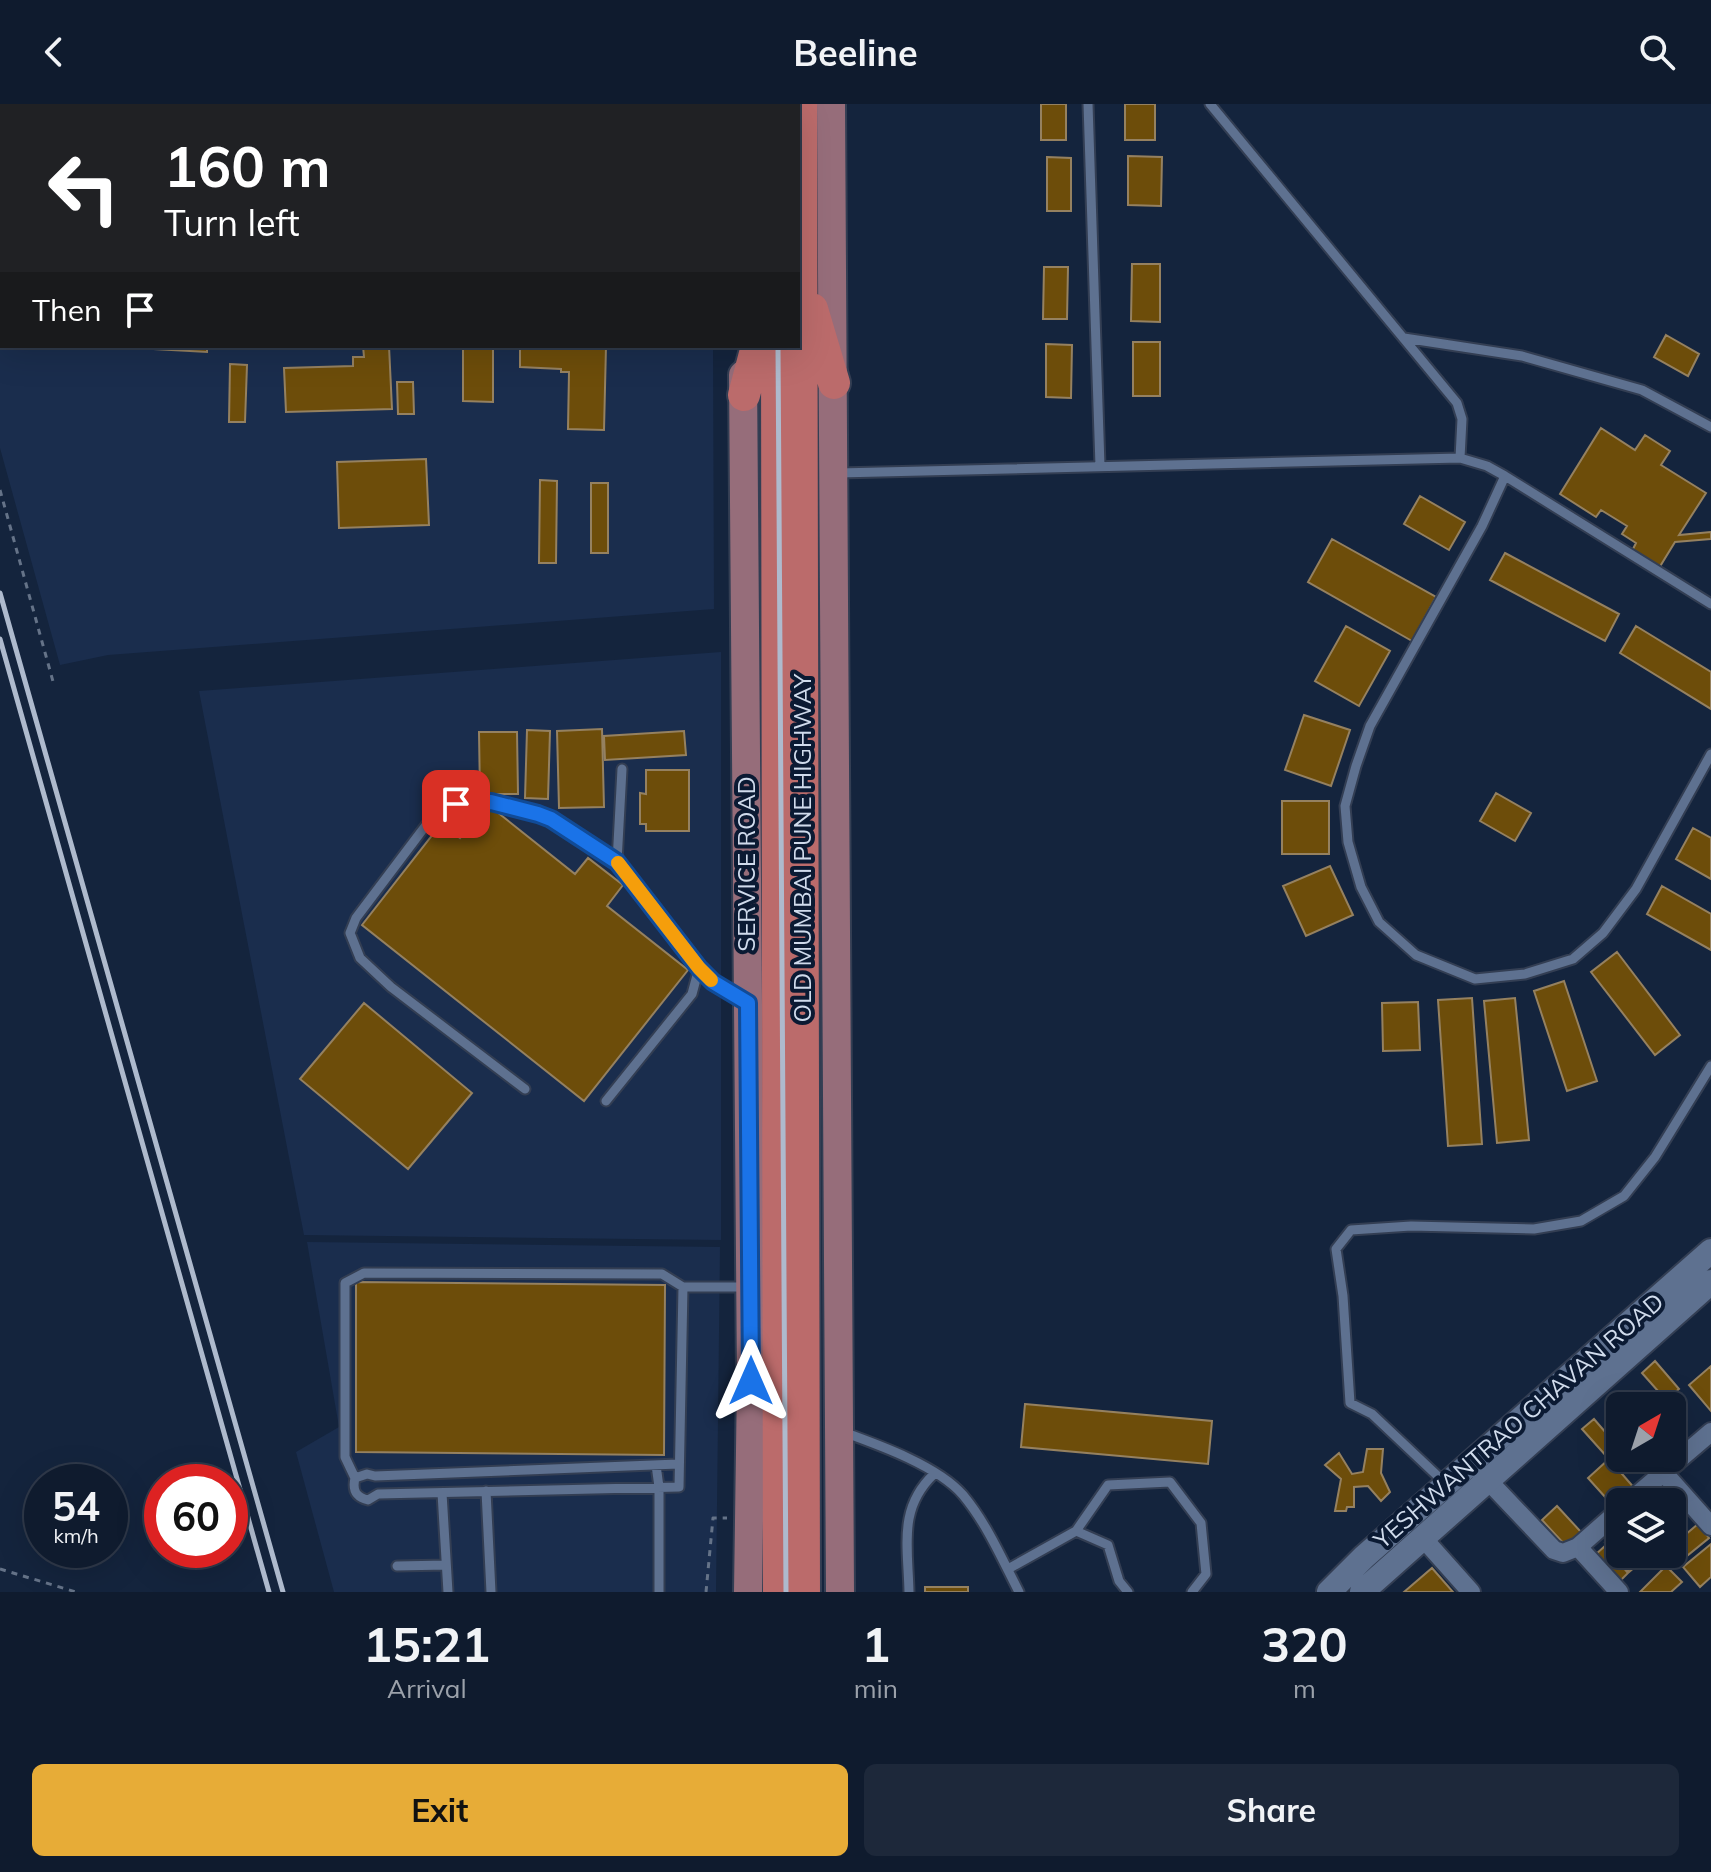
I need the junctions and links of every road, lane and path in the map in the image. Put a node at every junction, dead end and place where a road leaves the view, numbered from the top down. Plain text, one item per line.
1 (801, 104) edge
2 (831, 104) edge
3 (1088, 104) edge
4 (1210, 104) edge
5 (801, 271) junction
6 (1404, 338) junction
7 (743, 348) edge
8 (756, 348) edge
9 (777, 348) edge
10 (834, 383) junction
11 (744, 395) junction
12 (1711, 427) edge
13 (1460, 458) junction
14 (1100, 466) junction
15 (834, 473) junction
16 (1505, 476) junction
17 (0, 490) edge
18 (1711, 604) edge
19 (54, 685) dead end
20 (1711, 754) edge
21 (622, 769) dead end
22 (617, 862) junction
23 (699, 968) junction
24 (748, 1003) junction
25 (1711, 1066) edge
26 (525, 1089) dead end
27 (606, 1101) dead end
28 (1711, 1251) edge
29 (1711, 1282) edge
30 (683, 1287) junction
31 (750, 1287) junction
32 (751, 1381) junction
33 (838, 1431) junction
34 (1711, 1432) edge
35 (1686, 1453) edge
36 (678, 1464) junction
37 (656, 1465) junction
38 (1480, 1472) junction
39 (1663, 1472) joint
40 (934, 1474) junction
41 (355, 1478) junction
42 (1446, 1485) junction
43 (659, 1487) junction
44 (1645, 1488) edge
45 (486, 1491) junction
46 (442, 1493) junction
47 (723, 1518) junction
48 (1606, 1522) edge
49 (1711, 1526) edge
50 (1076, 1531) junction
51 (1422, 1537) junction
52 (1578, 1547) junction
53 (446, 1565) junction
54 (397, 1566) dead end
55 (0, 1569) edge
56 (1008, 1569) junction
57 (76, 1592) edge
58 (448, 1592) edge
59 (491, 1592) edge
60 (659, 1592) edge
61 (706, 1592) edge
62 (734, 1592) edge
63 (748, 1592) edge
64 (779, 1592) edge
65 (804, 1592) edge
66 (840, 1592) edge
67 (909, 1592) edge
68 (1019, 1592) edge
69 (1128, 1592) edge
70 (1192, 1592) edge
71 (1329, 1592) edge
72 (1362, 1592) edge
73 (1471, 1592) edge
74 (1619, 1592) edge

1 - 5 highway, OLD MUMBAI PUNE HIGHWAY
2 - 10 main road
3 - 14 lane
4 - 6 lane
5 - 10 highway
5 - 65 highway, OLD MUMBAI PUNE HIGHWAY
6 - 12 lane
6 - 13 lane
7 - 11 main road, SERVICE ROAD
8 - 11 highway
9 - 64 highway, OLD MUMBAI PUNE HIGHWAY
10 - 15 main road
11 - 24 main road, SERVICE ROAD
13 - 14 lane
13 - 16 lane
14 - 15 lane
15 - 33 main road
16 - 18 lane
16 - 20 lane
17 - 19 path
21 - 22 lane
22 - 23 lane
22 - 26 lane
23 - 24 lane
23 - 27 lane
24 - 31 main road, SERVICE ROAD
25 - 42 lane
28 - 38 street, YESHWANTRAO CHAVAN ROAD
29 - 38 street, YESHWANTRAO CHAVAN ROAD
30 - 31 lane
30 - 36 lane
30 - 41 lane
31 - 32 main road, SERVICE ROAD
32 - 47 main road
32 - 63 main road
33 - 40 lane
33 - 66 main road
34 - 35 street
36 - 37 lane
36 - 43 lane
37 - 41 lane
37 - 43 lane
38 - 42 street, YESHWANTRAO CHAVAN ROAD
38 - 51 street, YESHWANTRAO CHAVAN ROAD
38 - 52 street
39 - 44 street
39 - 49 street
40 - 56 lane
40 - 67 lane
41 - 46 lane
42 - 71 street, YESHWANTRAO CHAVAN ROAD
43 - 45 lane
43 - 60 lane
45 - 46 lane
45 - 59 lane
46 - 53 lane
47 - 61 path
47 - 62 main road
48 - 52 street
50 - 56 lane
50 - 69 lane
50 - 70 lane
51 - 72 street, YESHWANTRAO CHAVAN ROAD
51 - 73 street
52 - 74 street
53 - 54 lane
53 - 58 lane
55 - 57 path
56 - 68 lane

